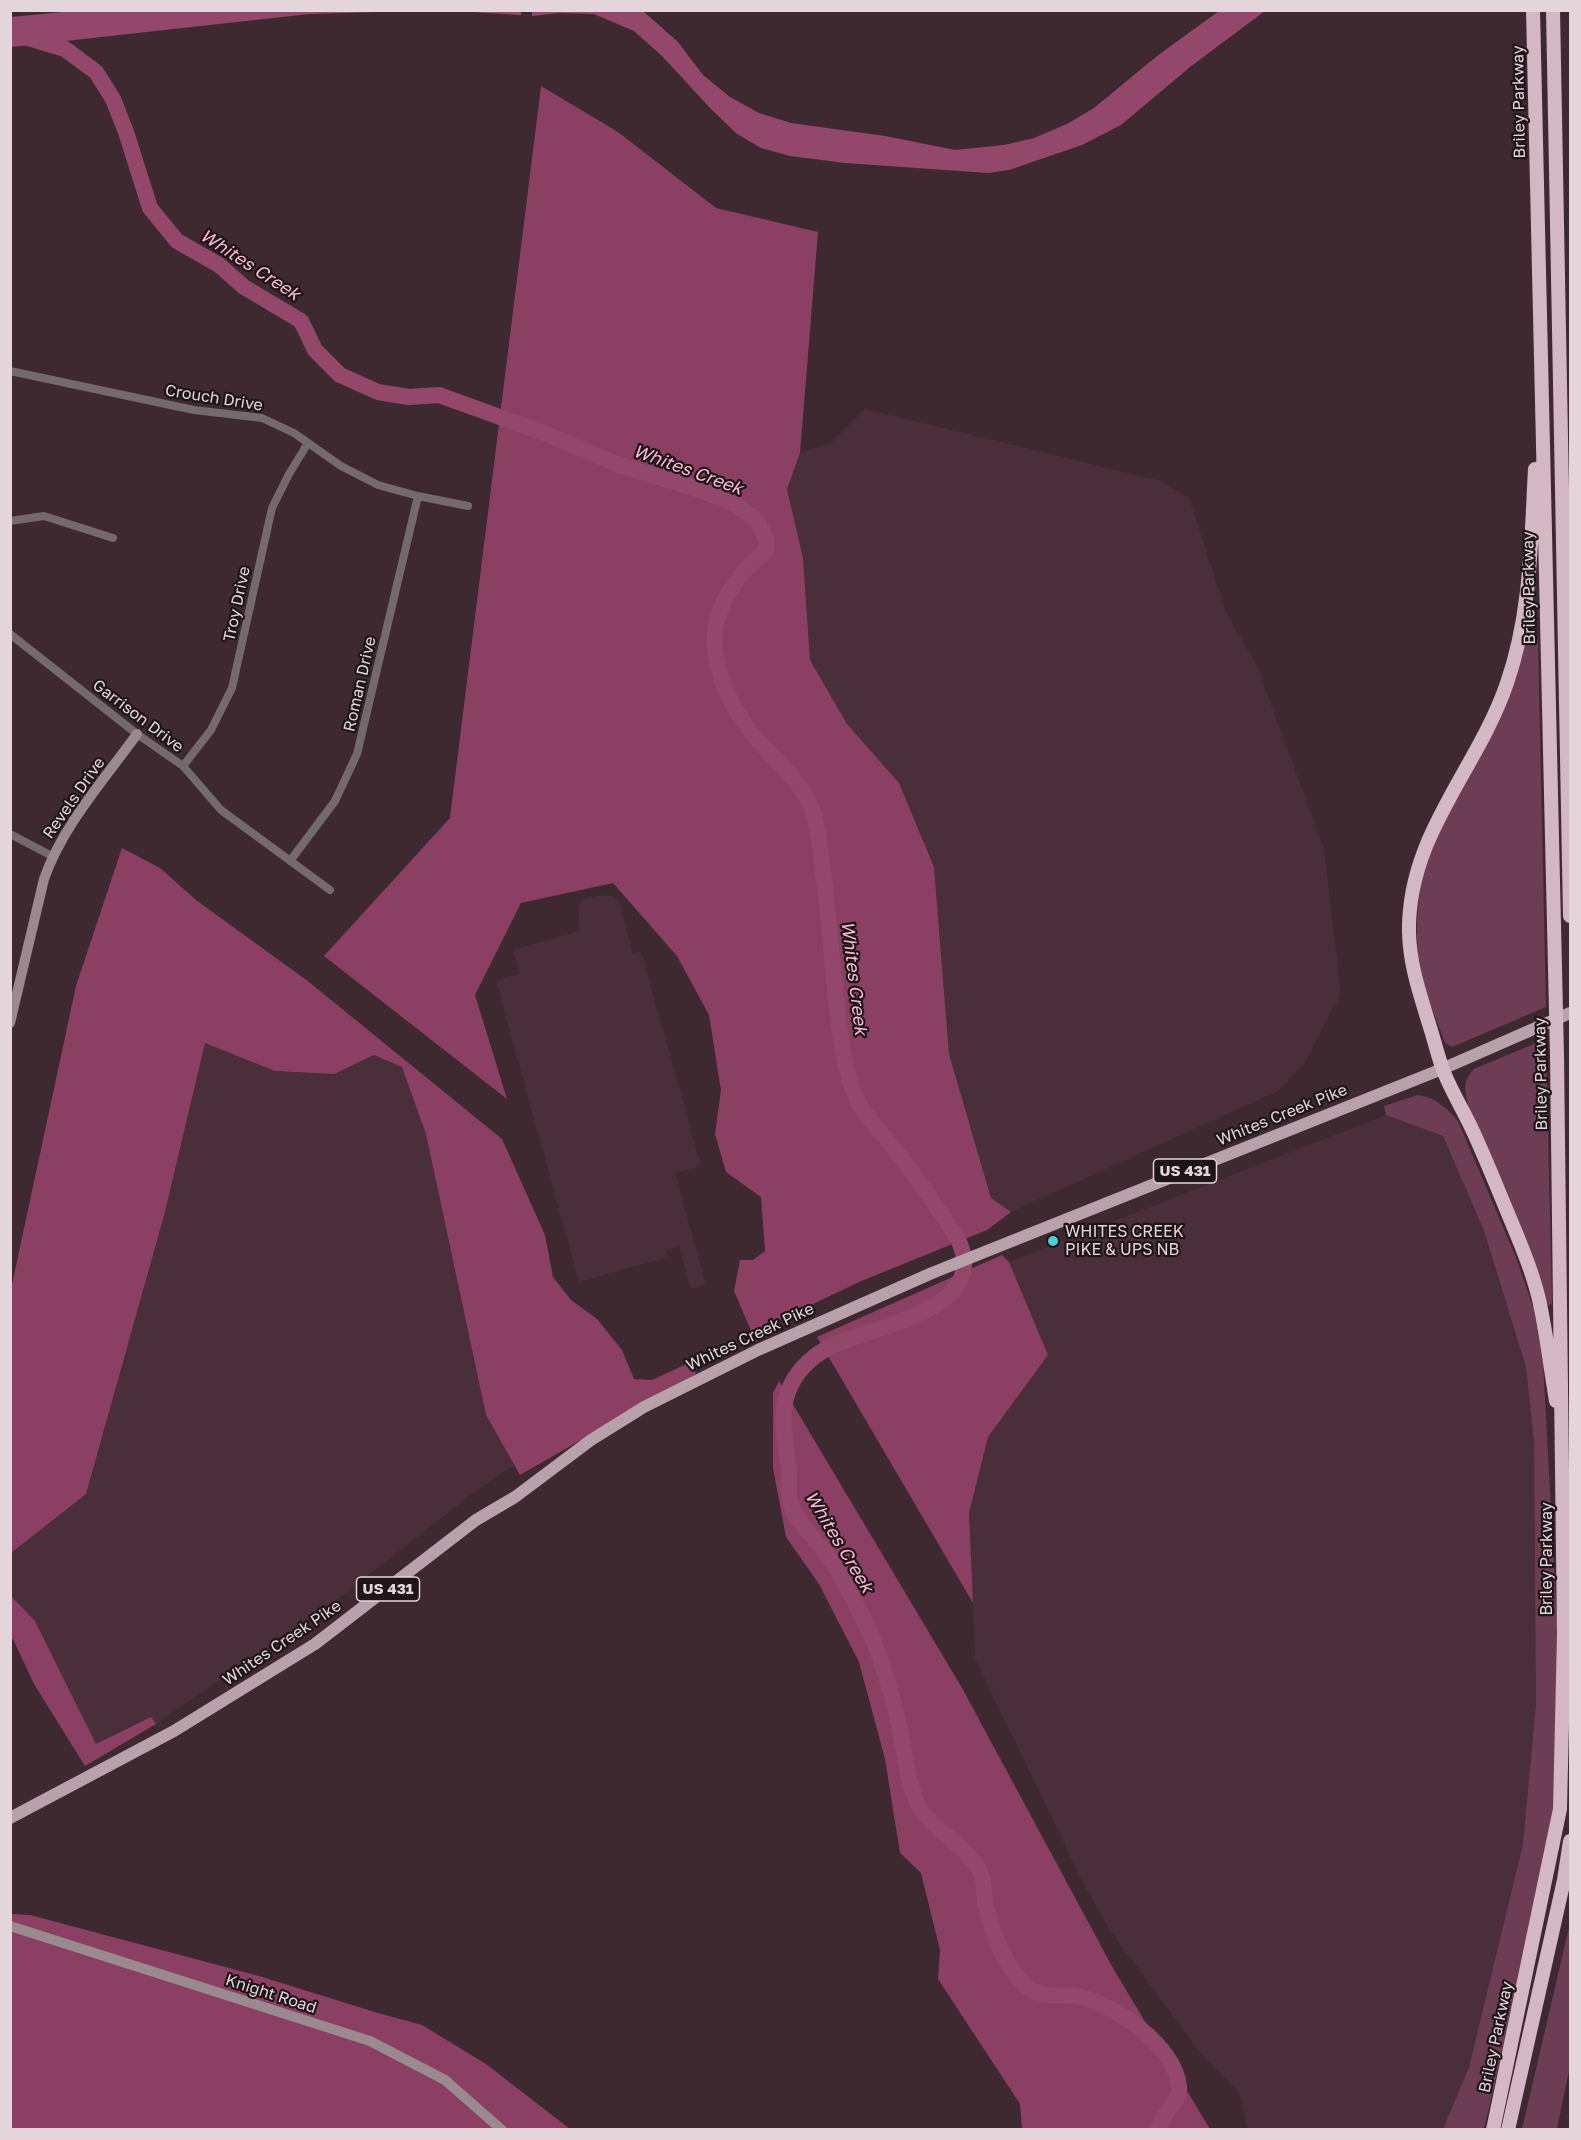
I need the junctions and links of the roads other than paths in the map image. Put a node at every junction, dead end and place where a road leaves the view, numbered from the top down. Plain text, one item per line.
1 (1533, 10) edge
2 (1553, 10) edge
3 (10, 370) edge
4 (1540, 371) junction
5 (308, 443) junction
6 (418, 496) junction
7 (468, 506) dead end
8 (10, 521) edge
9 (1563, 526) junction
10 (113, 538) dead end
11 (1570, 580) edge
12 (10, 634) edge
13 (137, 734) junction
14 (183, 766) junction
15 (10, 834) edge
16 (52, 855) junction
17 (290, 861) junction
18 (330, 890) dead end
19 (1570, 916) edge
20 (1570, 1013) edge
21 (10, 1023) edge
22 (1442, 1069) junction
23 (1563, 1451) junction
24 (10, 1818) edge
25 (1570, 1841) edge
26 (10, 1926) edge
27 (502, 2130) edge
28 (1493, 2130) edge
29 (1508, 2130) edge

1 - 4 highway, Briley Parkway
2 - 9 highway
3 - 5 street, Crouch Drive
4 - 22 highway
4 - 23 highway, Briley Parkway
5 - 6 street, Crouch Drive
5 - 14 street, Troy Drive
6 - 7 street, Crouch Drive
6 - 17 street, Roman Drive
8 - 10 street
9 - 11 highway
9 - 19 highway
12 - 13 street, Garrison Drive
13 - 14 street, Garrison Drive
13 - 16 street, Revels Drive
14 - 17 street, Garrison Drive
15 - 16 street
16 - 21 street, Revels Drive
17 - 18 street, Garrison Drive
20 - 22 main road, Whites Creek Pike / US 431
22 - 23 highway
22 - 24 main road, Whites Creek Pike / US 431
23 - 28 highway, Briley Parkway
25 - 29 highway, Briley Parkway
26 - 27 street, Knight Road

